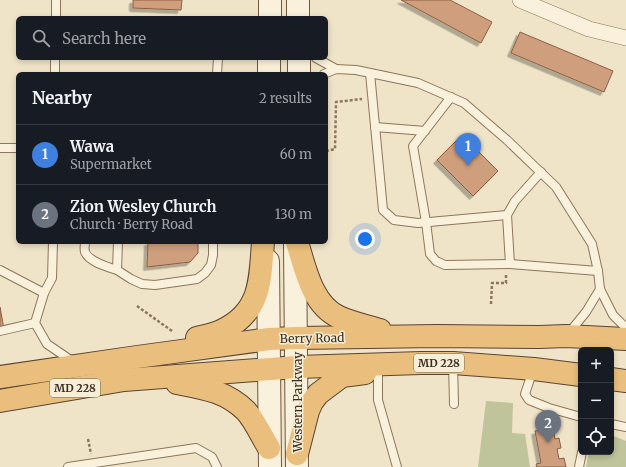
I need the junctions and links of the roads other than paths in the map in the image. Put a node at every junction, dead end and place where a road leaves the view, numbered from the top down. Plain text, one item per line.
1 (56, 0) edge
2 (270, 0) edge
3 (298, 0) edge
4 (520, 0) edge
5 (56, 16) edge
6 (270, 16) edge
7 (298, 16) edge
8 (626, 38) edge
9 (55, 60) edge
10 (218, 60) edge
11 (269, 60) edge
12 (299, 60) edge
13 (320, 60) edge
14 (336, 69) junction
15 (55, 72) edge
16 (217, 72) edge
17 (269, 72) edge
18 (299, 72) edge
19 (328, 72) edge
20 (370, 73) junction
21 (451, 98) junction
22 (375, 127) junction
23 (425, 131) junction
24 (0, 148) edge
25 (16, 148) edge
26 (541, 172) junction
27 (507, 215) junction
28 (426, 222) junction
29 (53, 244) edge
30 (85, 244) edge
31 (118, 244) edge
32 (213, 244) edge
33 (263, 244) edge
34 (268, 244) edge
35 (296, 244) edge
36 (297, 244) edge
37 (509, 264) junction
38 (0, 270) edge
39 (117, 270) junction
40 (598, 271) junction
41 (600, 289) junction
42 (44, 293) junction
43 (35, 323) junction
44 (626, 328) edge
45 (0, 331) edge
46 (400, 336) junction
47 (566, 336) junction
48 (297, 338) junction
49 (269, 339) junction
50 (626, 339) edge
51 (137, 357) junction
52 (421, 363) junction
53 (453, 363) junction
54 (84, 365) junction
55 (297, 366) junction
56 (269, 369) junction
57 (534, 369) junction
58 (378, 372) junction
59 (578, 375) edge
60 (0, 377) edge
61 (150, 378) junction
62 (614, 379) edge
63 (626, 381) edge
64 (0, 401) edge
65 (454, 404) dead end
66 (578, 416) edge
67 (614, 425) edge
68 (626, 427) edge
69 (582, 455) edge
70 (270, 458) edge
71 (297, 461) edge
72 (85, 466) edge
73 (68, 467) edge
74 (217, 467) edge
75 (397, 467) edge
76 (580, 467) edge

1 - 5 lane
2 - 6 main road
3 - 7 main road
4 - 8 street
9 - 15 lane
10 - 16 lane
11 - 17 main road
12 - 18 main road
13 - 14 lane
14 - 19 lane
14 - 20 lane
20 - 21 lane
20 - 22 lane
21 - 23 lane
21 - 26 lane
22 - 23 lane
22 - 28 lane
23 - 28 lane
24 - 25 lane
26 - 27 lane
26 - 40 lane
27 - 28 lane
27 - 37 lane
28 - 37 lane
29 - 42 lane
30 - 39 lane
31 - 39 lane
32 - 39 lane
33 - 51 highway
34 - 49 main road
35 - 48 main road, Western Parkway
36 - 46 highway
37 - 40 lane
38 - 42 lane
40 - 41 lane
41 - 44 lane
41 - 47 lane
42 - 43 lane
43 - 45 lane
43 - 54 lane
46 - 47 highway, Berry Road / MD 228
46 - 48 highway, Berry Road / MD 228
47 - 50 highway, Berry Road / MD 228
48 - 49 highway, Berry Road / MD 228
48 - 55 main road, Western Parkway
49 - 51 highway, Berry Road / MD 228
49 - 56 main road
51 - 54 highway, Berry Road / MD 228
52 - 53 highway, MD 228
52 - 55 highway, MD 228
52 - 58 highway
53 - 57 highway, MD 228
53 - 65 lane
54 - 60 highway, Berry Road / MD 228
55 - 56 highway, MD 228
55 - 71 main road, Western Parkway
56 - 61 highway, MD 228
56 - 70 main road
57 - 59 highway, MD 228
57 - 66 lane
58 - 71 highway
58 - 75 lane
61 - 64 highway, MD 228
61 - 70 highway
62 - 63 highway
67 - 68 lane
69 - 76 lane
72 - 73 lane
72 - 74 lane

